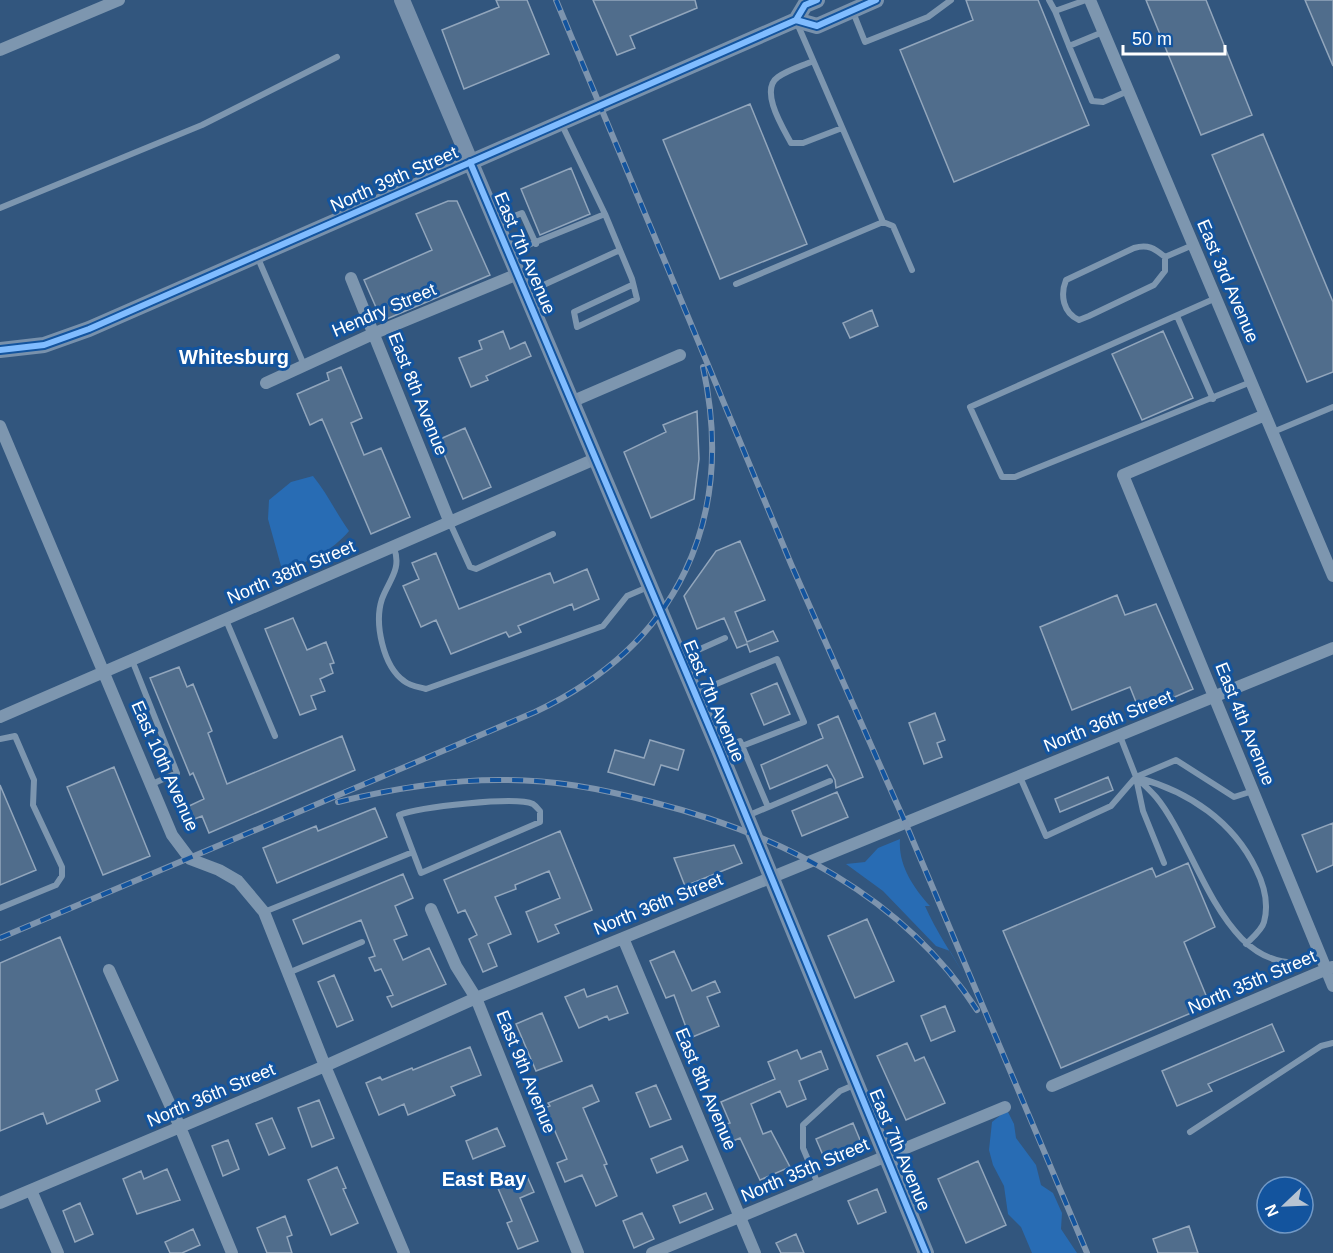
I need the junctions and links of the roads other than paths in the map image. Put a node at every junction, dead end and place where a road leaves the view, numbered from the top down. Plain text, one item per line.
1 (119, 0) edge
2 (402, 0) edge
3 (817, 0) edge
4 (876, 0) edge
5 (951, 0) edge
6 (1049, 0) edge
7 (1088, 0) edge
8 (852, 11) junction
9 (1055, 11) junction
10 (796, 20) junction
11 (1104, 32) junction
12 (1070, 46) junction
13 (0, 50) edge
14 (337, 57) dead end
15 (813, 61) junction
16 (1128, 90) junction
17 (561, 122) junction
18 (842, 128) junction
19 (470, 162) junction
20 (0, 208) edge
21 (605, 214) junction
22 (883, 222) junction
23 (496, 223) junction
24 (536, 244) junction
25 (1194, 245) junction
26 (620, 250) junction
27 (508, 253) junction
28 (256, 255) junction
29 (1165, 257) junction
30 (912, 270) dead end
31 (518, 274) junction
32 (351, 278) dead end
33 (736, 284) dead end
34 (632, 285) junction
35 (525, 293) junction
36 (1216, 298) junction
37 (1177, 316) junction
38 (375, 333) junction
39 (0, 350) edge
40 (680, 355) dead end
41 (304, 364) junction
42 (1251, 382) junction
43 (266, 383) dead end
44 (1213, 399) junction
45 (572, 402) junction
46 (1333, 406) edge
47 (1265, 415) junction
48 (0, 426) edge
49 (1273, 433) junction
50 (596, 459) junction
51 (450, 524) junction
52 (553, 534) dead end
53 (394, 548) junction
54 (1333, 576) edge
55 (649, 587) junction
56 (226, 620) junction
57 (725, 638) dead end
58 (1333, 648) edge
59 (679, 658) junction
60 (132, 660) junction
61 (104, 672) junction
62 (694, 693) junction
63 (1214, 697) junction
64 (0, 717) edge
65 (275, 736) dead end
66 (1120, 736) junction
67 (0, 739) edge
68 (742, 746) junction
69 (719, 750) junction
70 (1020, 777) junction
71 (1136, 777) junction
72 (830, 781) dead end
73 (152, 784) junction
74 (1253, 791) junction
75 (768, 807) junction
76 (746, 817) junction
77 (414, 852) junction
78 (1164, 863) dead end
79 (771, 877) junction
80 (0, 909) edge
81 (431, 909) dead end
82 (264, 912) junction
83 (623, 938) junction
84 (362, 942) dead end
85 (1246, 944) junction
86 (1327, 965) edge
87 (109, 970) dead end
88 (288, 973) junction
89 (1333, 986) edge
90 (476, 998) junction
91 (1333, 1043) edge
92 (325, 1066) junction
93 (856, 1084) junction
94 (1052, 1086) dead end
95 (1005, 1107) dead end
96 (180, 1127) junction
97 (1190, 1132) dead end
98 (886, 1155) junction
99 (818, 1184) junction
100 (31, 1190) junction
101 (0, 1203) edge
102 (739, 1216) junction
103 (58, 1253) edge
104 (232, 1253) edge
105 (404, 1253) edge
106 (578, 1253) edge
107 (652, 1253) edge
108 (754, 1253) edge
109 (926, 1253) edge

1 - 13 street
2 - 19 street, East 7th Avenue
3 - 10 street, North 39th Street
4 - 8 street, North 39th Street
5 - 8 lane
6 - 9 lane
7 - 9 lane
7 - 11 street, East 3rd Avenue
8 - 10 street, North 39th Street
9 - 12 lane
10 - 15 lane
10 - 17 street, North 39th Street
11 - 12 lane
11 - 16 street, East 3rd Avenue
12 - 16 lane
14 - 20 lane
15 - 18 lane
15 - 18 lane
16 - 25 street, East 3rd Avenue
17 - 19 street, North 39th Street
17 - 21 lane
18 - 22 lane
19 - 23 street, East 7th Avenue
19 - 28 street, North 39th Street
21 - 24 lane
21 - 26 lane
22 - 30 lane
22 - 33 lane
23 - 24 lane
23 - 27 street, East 7th Avenue
24 - 27 lane
25 - 29 lane
25 - 36 street, East 3rd Avenue
26 - 34 lane
26 - 35 lane
27 - 31 street, East 7th Avenue
28 - 39 street, North 39th Street
28 - 41 lane
29 - 29 lane
31 - 35 street, East 7th Avenue
31 - 38 street, Hendry Street
32 - 38 street, East 8th Avenue
34 - 34 lane
35 - 45 street, East 7th Avenue
36 - 37 lane
36 - 42 street, East 3rd Avenue
37 - 44 lane
37 - 44 lane
38 - 41 street, Hendry Street
38 - 51 street, East 8th Avenue
40 - 45 street
41 - 43 street, Hendry Street
42 - 44 lane
42 - 47 street, East 3rd Avenue
45 - 50 street, East 7th Avenue
46 - 49 lane
47 - 49 street, East 3rd Avenue
47 - 63 street, East 4th Avenue
48 - 61 street, East 10th Avenue
49 - 54 street, East 3rd Avenue
50 - 51 street, North 38th Street
50 - 55 street, East 7th Avenue
51 - 52 lane
51 - 53 street, North 38th Street
53 - 55 lane
53 - 56 street, North 38th Street
55 - 59 street, East 7th Avenue
56 - 60 street, North 38th Street
56 - 65 lane
57 - 59 lane
58 - 63 street, North 36th Street
59 - 62 street, East 7th Avenue
60 - 61 street, North 38th Street
60 - 73 lane
61 - 64 street, North 38th Street
61 - 73 street, East 10th Avenue
62 - 68 lane
62 - 69 street, East 7th Avenue
63 - 66 street, North 36th Street
63 - 74 street, East 4th Avenue
66 - 70 street, North 36th Street
66 - 71 lane
67 - 80 lane
68 - 69 lane
68 - 75 lane
69 - 76 street, East 7th Avenue
70 - 71 lane
70 - 79 street, North 36th Street
71 - 74 lane
71 - 78 lane
71 - 85 lane
71 - 85 lane
72 - 75 lane
73 - 82 street, East 10th Avenue
74 - 86 street, East 4th Avenue
75 - 76 lane
76 - 79 street, East 7th Avenue
77 - 77 lane
77 - 82 lane
79 - 83 street, North 36th Street
79 - 93 street, East 7th Avenue
81 - 90 street, East 9th Avenue
82 - 88 street, East 10th Avenue
83 - 90 street, North 36th Street
83 - 102 street, East 8th Avenue
84 - 88 lane
85 - 86 lane
86 - 89 street, East 4th Avenue
86 - 94 street, North 35th Street
87 - 96 street
88 - 92 street, East 10th Avenue
90 - 92 street, North 36th Street
90 - 106 street, East 9th Avenue
91 - 97 lane
92 - 96 street, North 36th Street
92 - 105 street, East 10th Avenue
93 - 98 street, East 7th Avenue
93 - 99 lane
95 - 98 street, North 35th Street
96 - 100 street, North 36th Street
96 - 104 street
98 - 99 street, North 35th Street
98 - 109 street, East 7th Avenue
99 - 102 street, North 35th Street
100 - 101 street, North 36th Street
100 - 103 street
102 - 107 street, North 35th Street
102 - 108 street, East 8th Avenue

